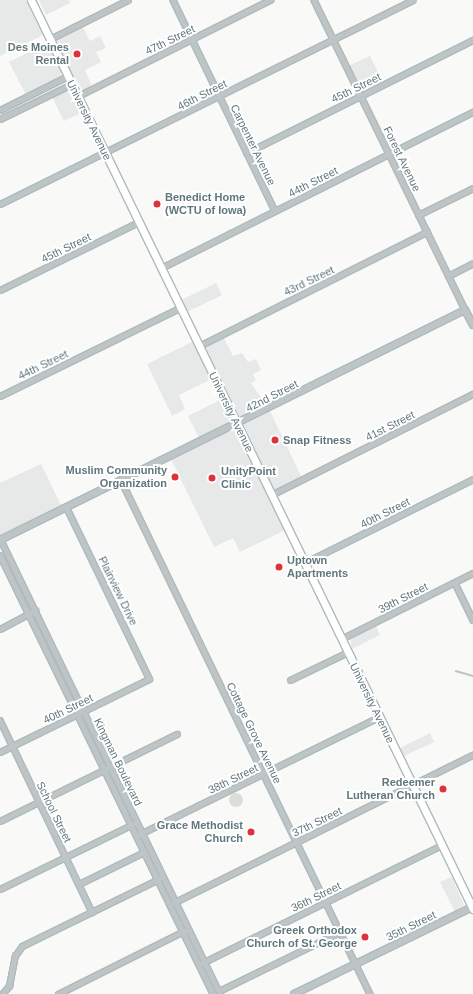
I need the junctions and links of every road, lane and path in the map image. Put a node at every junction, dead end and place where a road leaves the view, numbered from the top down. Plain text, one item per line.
1 (31, 0) edge
2 (128, 0) edge
3 (173, 0) edge
4 (270, 0) edge
5 (314, 0) edge
6 (412, 0) edge
7 (50, 39) junction
8 (192, 39) junction
9 (333, 39) junction
10 (473, 40) edge
11 (68, 76) junction
12 (72, 84) junction
13 (78, 96) junction
14 (219, 96) junction
15 (360, 96) junction
16 (0, 110) edge
17 (473, 112) edge
18 (0, 119) edge
19 (105, 153) junction
20 (246, 153) junction
21 (388, 154) junction
22 (473, 188) edge
23 (0, 204) edge
24 (275, 211) junction
25 (418, 215) junction
26 (139, 222) junction
27 (427, 232) junction
28 (473, 263) edge
29 (161, 268) junction
30 (448, 276) junction
31 (0, 290) edge
32 (180, 308) junction
33 (465, 310) junction
34 (473, 325) edge
35 (199, 346) junction
36 (473, 394) edge
37 (0, 396) edge
38 (237, 424) junction
39 (473, 479) edge
40 (121, 480) junction
41 (271, 495) junction
42 (66, 507) junction
43 (0, 539) edge
44 (0, 555) edge
45 (304, 563) junction
46 (473, 574) edge
47 (455, 583) junction
48 (35, 610) junction
49 (28, 614) junction
50 (473, 620) edge
51 (0, 628) edge
52 (341, 639) junction
53 (348, 652) junction
54 (290, 680) dead end
55 (144, 682) joint
56 (84, 711) junction
57 (77, 714) junction
58 (379, 717) junction
59 (0, 720) edge
60 (177, 734) dead end
61 (12, 746) junction
62 (0, 752) edge
63 (473, 755) edge
64 (111, 767) junction
65 (104, 770) junction
66 (264, 774) junction
67 (412, 785) junction
68 (39, 802) junction
69 (0, 821) edge
70 (137, 822) junction
71 (131, 825) junction
72 (142, 833) junction
73 (137, 836) junction
74 (297, 842) junction
75 (442, 845) junction
76 (144, 852) junction
77 (66, 857) junction
78 (164, 877) junction
79 (158, 880) junction
80 (79, 884) junction
81 (0, 889) edge
82 (176, 902) junction
83 (326, 902) junction
84 (170, 904) junction
85 (472, 908) edge
86 (92, 912) junction
87 (189, 929) junction
88 (183, 932) junction
89 (340, 932) junction
90 (205, 962) junction
91 (355, 964) junction
92 (199, 965) junction
93 (58, 993) edge
94 (220, 993) edge
95 (2, 994) edge
96 (213, 994) edge
97 (294, 994) edge
98 (370, 994) edge

1 - 7 main road, University Avenue
2 - 7 street
3 - 8 street, Carpenter Avenue
4 - 8 street, 47th Street
5 - 9 street, Forest Avenue
6 - 9 street, 46th Street
7 - 11 main road, University Avenue
8 - 13 street, 47th Street
8 - 14 street, Carpenter Avenue
9 - 14 street, 46th Street
9 - 15 street, Forest Avenue
10 - 15 street, 45th Street
11 - 12 main road, University Avenue
11 - 16 street
12 - 13 main road, University Avenue
12 - 18 street
13 - 19 main road, University Avenue
14 - 19 street, 46th Street
14 - 20 street, Carpenter Avenue
15 - 20 street, 45th Street
15 - 21 street, Forest Avenue
17 - 21 street, 44th Street
19 - 23 street, 46th Street
19 - 26 main road, University Avenue
20 - 24 street, Carpenter Avenue
21 - 24 street, 44th Street
21 - 25 street, Forest Avenue
22 - 25 street
24 - 29 street, 44th Street
25 - 27 street, Forest Avenue
26 - 29 main road, University Avenue
26 - 31 street, 45th Street
27 - 30 street, Forest Avenue
27 - 35 street, 43rd Street
28 - 30 street
29 - 32 main road, University Avenue
30 - 33 street, Forest Avenue
32 - 35 main road, University Avenue
32 - 37 street, 44th Street
33 - 34 street, Forest Avenue
33 - 38 street, 42nd Street
35 - 38 main road, University Avenue
36 - 41 street, 41st Street
38 - 40 street, 42nd Street
38 - 41 main road, University Avenue
39 - 45 street, 40th Street
40 - 42 street, 42nd Street
40 - 66 street, Cottage Grove Avenue
41 - 45 main road, University Avenue
42 - 43 street, 42nd Street
42 - 55 street, Plainview Drive
43 - 48 street, Kingman Boulevard
44 - 49 street, Kingman Boulevard
45 - 52 main road, University Avenue
46 - 47 street, 39th Street
47 - 50 street
47 - 52 street, 39th Street
48 - 49 street
48 - 56 street, Kingman Boulevard
49 - 51 street
49 - 57 street, Kingman Boulevard
52 - 53 main road, University Avenue
53 - 54 street
53 - 58 main road, University Avenue
55 - 56 street, 40th Street
56 - 57 street, 40th Street
56 - 64 street, Kingman Boulevard
57 - 61 street, 40th Street
57 - 65 street, Kingman Boulevard
58 - 66 street, 38th Street
58 - 67 main road, University Avenue
59 - 61 street, School Street
60 - 64 street
61 - 62 street, 40th Street
61 - 68 street, School Street
63 - 67 street, 37th Street
64 - 65 street
64 - 70 street, Kingman Boulevard
65 - 68 street
65 - 71 street, Kingman Boulevard
66 - 72 street, 38th Street
66 - 74 street, Cottage Grove Avenue
67 - 74 street, 37th Street
67 - 75 main road, University Avenue
68 - 69 street
68 - 77 street, School Street
70 - 71 street
70 - 72 street, Kingman Boulevard
71 - 73 street, Kingman Boulevard
71 - 77 street
72 - 73 street, 38th Street
72 - 78 street, Kingman Boulevard
73 - 76 street, Kingman Boulevard
74 - 82 street, 37th Street
74 - 83 street, Cottage Grove Avenue
75 - 83 street, 36th Street
75 - 85 main road, University Avenue
76 - 79 street, Kingman Boulevard
76 - 80 street
77 - 80 street, School Street
77 - 81 street
78 - 79 street
78 - 82 street, Kingman Boulevard
79 - 84 street, Kingman Boulevard
79 - 86 street
80 - 86 street, School Street
82 - 84 street, 37th Street
82 - 87 street, Kingman Boulevard
83 - 89 street, Cottage Grove Avenue
83 - 90 street, 36th Street
84 - 88 street, Kingman Boulevard
85 - 91 street, 35th Street
86 - 95 street
87 - 88 street
87 - 90 street, Kingman Boulevard
88 - 92 street, Kingman Boulevard
88 - 93 street
89 - 91 street, Cottage Grove Avenue
89 - 94 street
90 - 92 street, 36th Street
90 - 94 street, Kingman Boulevard
91 - 97 street, 35th Street
91 - 98 street, Cottage Grove Avenue
92 - 96 street, Kingman Boulevard

